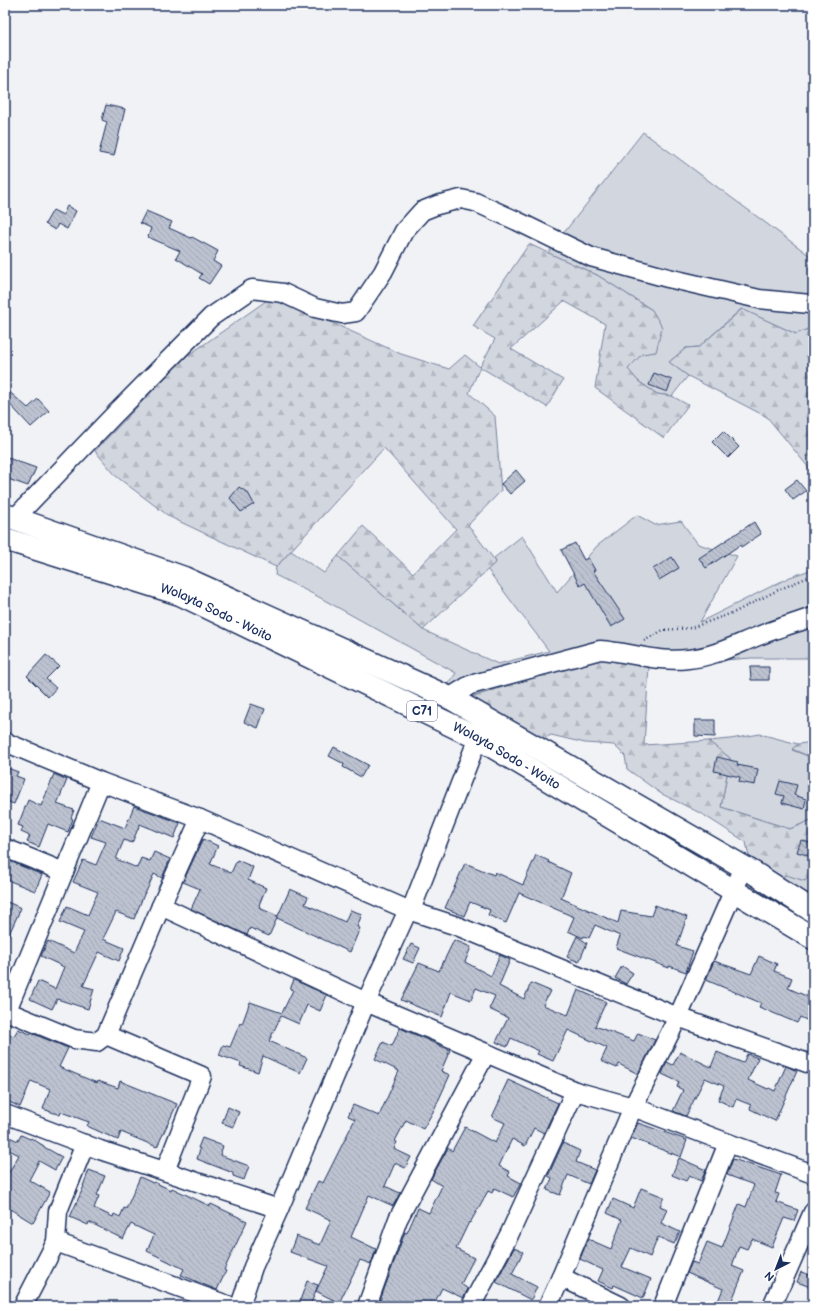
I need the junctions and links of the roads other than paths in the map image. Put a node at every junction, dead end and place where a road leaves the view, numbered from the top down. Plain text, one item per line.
1 (813, 303) edge
2 (10, 516) edge
3 (5, 539) edge
4 (813, 617) edge
5 (452, 699) junction
6 (478, 738) junction
7 (5, 742) edge
8 (101, 782) junction
9 (200, 819) junction
10 (5, 848) edge
11 (744, 867) junction
12 (64, 872) junction
13 (734, 890) junction
14 (161, 906) junction
15 (408, 910) junction
16 (813, 911) edge
17 (813, 938) edge
18 (366, 1002) junction
19 (6, 1013) edge
20 (678, 1017) junction
21 (106, 1035) junction
22 (486, 1053) junction
23 (813, 1065) edge
24 (575, 1091) junction
25 (633, 1107) junction
26 (5, 1114) edge
27 (728, 1143) junction
28 (85, 1144) junction
29 (165, 1171) junction
30 (813, 1174) edge
31 (279, 1209) junction
32 (813, 1212) edge
33 (56, 1242) junction
34 (561, 1277) junction
35 (23, 1306) edge
36 (230, 1306) edge
37 (240, 1306) edge
38 (367, 1306) edge
39 (471, 1306) edge
40 (548, 1306) edge
41 (622, 1306) edge
42 (663, 1306) edge
43 (772, 1306) edge

1 - 2 street
2 - 5 highway, Wolayta Sodo - Woito / C71
3 - 6 highway, Wolayta Sodo - Woito / C71
4 - 5 street
5 - 11 highway, Wolayta Sodo - Woito / C71
6 - 13 highway, Wolayta Sodo - Woito / C71
6 - 15 street
7 - 8 street
8 - 9 street
8 - 12 street
9 - 14 street
9 - 15 street
10 - 12 street
11 - 13 street
11 - 16 highway, Wolayta Sodo - Woito / C71
12 - 19 street
13 - 17 highway, Wolayta Sodo - Woito / C71
13 - 20 street
14 - 18 street
14 - 21 street
15 - 18 street
15 - 20 street
18 - 22 street
18 - 31 street
19 - 21 street
20 - 23 street
20 - 25 street
21 - 29 street
22 - 24 street
22 - 38 street
24 - 25 street
24 - 39 street
25 - 27 street
25 - 34 street
26 - 28 street
27 - 30 street
27 - 42 street
28 - 29 street
28 - 33 street
29 - 31 street
31 - 37 street
32 - 43 street
33 - 35 street
33 - 36 street
34 - 40 street
34 - 41 street

